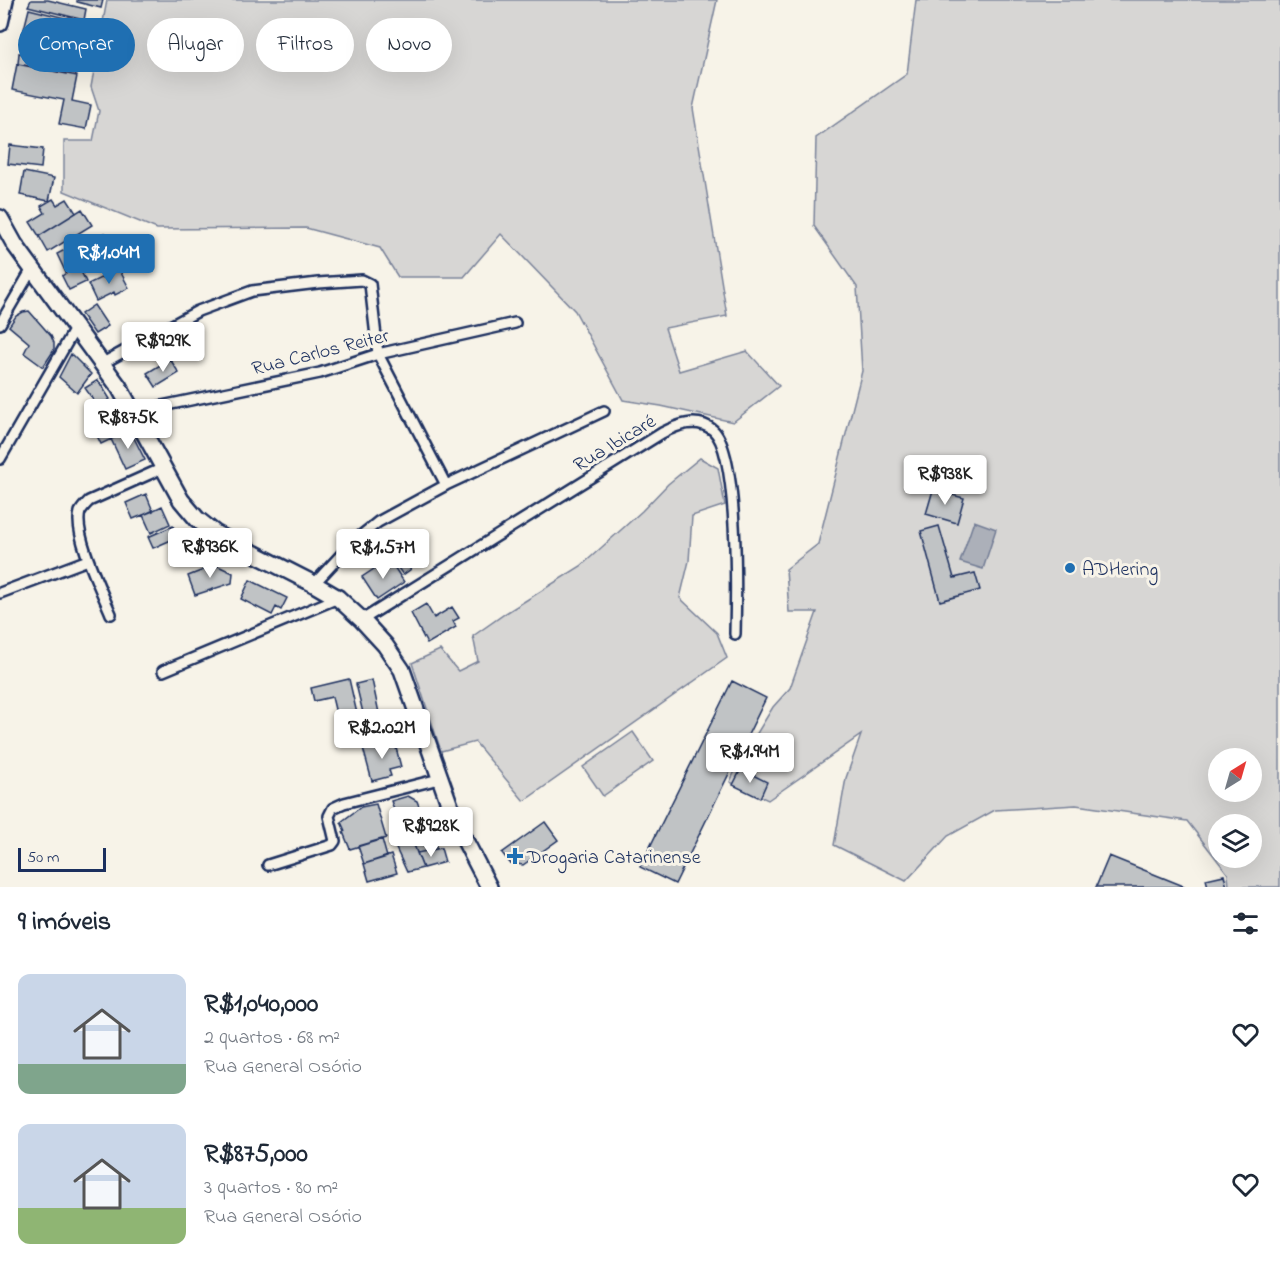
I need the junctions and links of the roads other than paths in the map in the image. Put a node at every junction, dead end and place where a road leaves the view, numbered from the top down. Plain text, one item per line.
1 (5, 0) edge
2 (0, 23) edge
3 (0, 218) edge
4 (32, 269) junction
5 (515, 323) dead end
6 (0, 324) edge
7 (76, 327) junction
8 (378, 354) junction
9 (103, 363) junction
10 (604, 411) dead end
11 (133, 412) junction
12 (0, 459) edge
13 (163, 468) junction
14 (446, 485) junction
15 (88, 560) junction
16 (314, 584) junction
17 (0, 593) edge
18 (338, 598) junction
19 (111, 614) dead end
20 (362, 620) junction
21 (735, 634) dead end
22 (163, 671) dead end
23 (439, 779) junction
24 (268, 865) dead end
25 (489, 887) edge

1 - 2 main road
3 - 4 main road
4 - 6 street
4 - 7 main road
5 - 8 street, Rua Carlos Reiter
7 - 9 main road
7 - 12 street
8 - 9 street
8 - 11 street, Rua Carlos Reiter
8 - 14 street
9 - 11 main road
10 - 14 street
11 - 13 main road
13 - 15 street
13 - 16 main road
14 - 16 street
15 - 17 street
15 - 19 street
16 - 18 main road
18 - 20 main road
18 - 22 street
20 - 21 street, Rua Ibicaré
20 - 23 main road
23 - 24 street
23 - 25 main road

